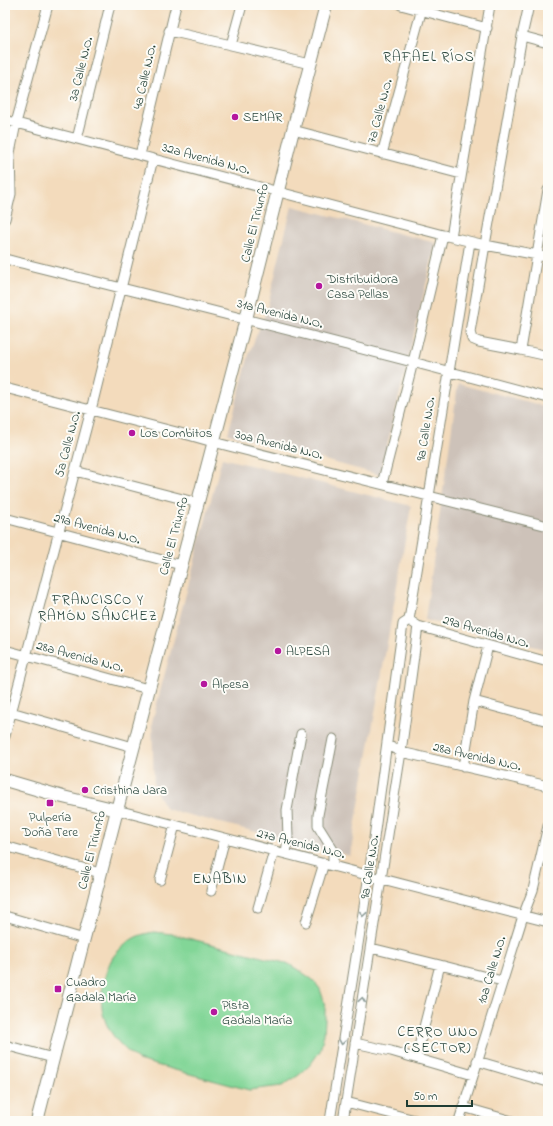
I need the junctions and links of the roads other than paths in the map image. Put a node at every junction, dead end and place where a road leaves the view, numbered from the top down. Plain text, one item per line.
1 (48, 5) edge
2 (110, 5) edge
3 (176, 5) edge
4 (242, 5) edge
5 (326, 5) edge
6 (401, 5) edge
7 (490, 5) edge
8 (529, 5) edge
9 (422, 8) edge
10 (487, 28) junction
11 (169, 31) junction
12 (522, 36) junction
13 (548, 42) edge
14 (231, 44) junction
15 (310, 64) junction
16 (5, 120) edge
17 (16, 123) junction
18 (293, 130) junction
19 (77, 139) junction
20 (382, 154) junction
21 (140, 155) junction
22 (153, 159) junction
23 (461, 174) junction
24 (548, 190) edge
25 (278, 191) junction
26 (5, 219) edge
27 (447, 236) junction
28 (470, 242) junction
29 (485, 245) junction
30 (537, 254) junction
31 (548, 257) edge
32 (5, 259) edge
33 (121, 288) junction
34 (246, 319) junction
35 (521, 350) junction
36 (548, 356) edge
37 (413, 362) junction
38 (449, 371) junction
39 (5, 388) edge
40 (548, 398) edge
41 (91, 410) junction
42 (213, 442) junction
43 (75, 471) junction
44 (382, 484) junction
45 (429, 497) junction
46 (198, 503) junction
47 (5, 518) edge
48 (548, 526) edge
49 (59, 532) junction
50 (182, 565) junction
51 (409, 620) junction
52 (418, 626) junction
53 (488, 646) junction
54 (5, 650) edge
55 (26, 656) junction
56 (548, 662) edge
57 (148, 689) junction
58 (474, 701) junction
59 (11, 712) junction
60 (548, 721) edge
61 (301, 734) dead end
62 (5, 736) edge
63 (333, 739) dead end
64 (387, 745) junction
65 (133, 748) junction
66 (401, 752) junction
67 (463, 767) junction
68 (5, 780) edge
69 (548, 786) edge
70 (117, 810) junction
71 (175, 825) junction
72 (548, 826) edge
73 (225, 838) junction
74 (5, 846) edge
75 (274, 851) junction
76 (286, 854) junction
77 (328, 864) junction
78 (100, 873) junction
79 (369, 875) junction
80 (381, 878) junction
81 (160, 880) dead end
82 (211, 891) dead end
83 (258, 908) dead end
84 (5, 916) edge
85 (523, 916) junction
86 (306, 922) dead end
87 (548, 922) edge
88 (84, 939) junction
89 (370, 948) junction
90 (440, 965) junction
91 (502, 981) junction
92 (355, 1043) junction
93 (5, 1045) edge
94 (53, 1058) junction
95 (416, 1058) junction
96 (477, 1061) junction
97 (473, 1075) junction
98 (548, 1082) edge
99 (346, 1102) junction
100 (463, 1107) junction
101 (37, 1121) edge
102 (330, 1121) edge
103 (343, 1121) edge
104 (419, 1121) edge
105 (459, 1121) edge
106 (512, 1121) edge

1 - 17 street
2 - 19 street, 3a Calle N.O.
3 - 11 street, 4a Calle N.O.
4 - 14 street
5 - 15 main road, Calle El Triunfo
6 - 9 street
7 - 10 street
8 - 12 street
9 - 10 street
9 - 20 street, 7a Calle N.O.
10 - 23 street
11 - 14 street
11 - 21 street, 4a Calle N.O.
12 - 13 street
12 - 29 street
14 - 15 street
15 - 18 main road, Calle El Triunfo
16 - 17 street, 32a Avenida N.O.
17 - 19 street, 32a Avenida N.O.
17 - 26 street
18 - 20 street
18 - 25 main road, Calle El Triunfo
19 - 21 street, 32a Avenida N.O.
20 - 23 street
21 - 22 street, 32a Avenida N.O.
22 - 25 street, 32a Avenida N.O.
22 - 33 street, 5a Calle N.O.
23 - 27 street
24 - 30 street
25 - 27 street, 32a Avenida N.O.
25 - 34 main road, Calle El Triunfo
27 - 28 street, 32a Avenida N.O.
27 - 37 street
28 - 29 street, 32a Avenida N.O.
28 - 38 street, 9a Calle N.O.
29 - 30 street, 32a Avenida N.O.
29 - 35 street
30 - 31 street, 32a Avenida N.O.
30 - 35 street
32 - 33 street, 31a Avenida N.O.
33 - 34 street, 31a Avenida N.O.
33 - 41 street, 5a Calle N.O.
34 - 37 street, 31a Avenida N.O.
34 - 42 main road, Calle El Triunfo
35 - 36 street
37 - 38 street, 31a Avenida N.O.
37 - 44 street
38 - 40 street, 31a Avenida N.O.
38 - 45 street, 9a Calle N.O.
39 - 41 street, 30a Avenida N.O.
41 - 42 street, 30a Avenida N.O.
41 - 43 street, 5a Calle N.O.
42 - 44 street, 30a Avenida N.O.
42 - 46 main road, Calle El Triunfo
43 - 46 street
43 - 49 street, 5a Calle N.O.
44 - 45 street, 30a Avenida N.O.
45 - 48 street, 30a Avenida N.O.
45 - 51 street, 9a Calle N.O.
46 - 50 main road, Calle El Triunfo
47 - 49 street, 29a Avenida N.O.
49 - 50 street, 29a Avenida N.O.
49 - 55 street, 5a Calle N.O.
50 - 57 main road, Calle El Triunfo
51 - 52 street
51 - 64 street, 9a Calle N.O.
52 - 53 street, 29a Avenida N.O.
52 - 66 street, 9a Calle N.O.
53 - 56 street, 29a Avenida N.O.
53 - 58 street
54 - 55 street, 28a Avenida N.O.
55 - 57 street, 28a Avenida N.O.
55 - 59 street, 5a Calle N.O.
57 - 65 main road, Calle El Triunfo
58 - 60 street
58 - 67 street
59 - 62 street, 5a Calle N.O.
59 - 65 street
61 - 76 street
63 - 77 street
64 - 66 street, 28a Avenida N.O.
64 - 79 street, 9a Calle N.O.
65 - 70 main road, Calle El Triunfo
66 - 67 street, 28a Avenida N.O.
66 - 80 street, 9a Calle N.O.
67 - 69 street, 28a Avenida N.O.
68 - 70 main road
70 - 71 street, 27a Avenida N.O.
70 - 78 main road, Calle El Triunfo
71 - 73 street, 27a Avenida N.O.
71 - 81 street
72 - 85 street, 10a Calle N.O.
73 - 75 street, 27a Avenida N.O.
73 - 82 street
74 - 78 street
75 - 76 street, 27a Avenida N.O.
75 - 83 street
76 - 77 street, 27a Avenida N.O.
77 - 79 street, 27a Avenida N.O.
77 - 86 street
78 - 88 main road, Calle El Triunfo
79 - 80 street, 27a Avenida N.O.
79 -> 102 street, 9a Calle N.O.
80 - 85 street, 27a Avenida N.O.
80 - 89 street, 9a Calle N.O.
84 - 88 street
85 - 87 street, 27a Avenida N.O.
85 - 91 street, 10a Calle N.O.
88 - 94 main road, Calle El Triunfo
89 - 90 street
92 -> 89 street, 9a Calle N.O.
90 - 91 street
90 - 95 street
91 - 96 street, 10a Calle N.O.
92 - 95 street
92 - 99 street, 9a Calle N.O.
93 - 94 street
94 - 101 main road, Calle El Triunfo
95 - 97 street
96 - 97 street, 10a Calle N.O.
96 - 98 street
97 - 100 street, 10a Calle N.O.
99 - 103 street, 9a Calle N.O.
99 - 104 street
100 - 105 street, 10a Calle N.O.
100 - 106 street

